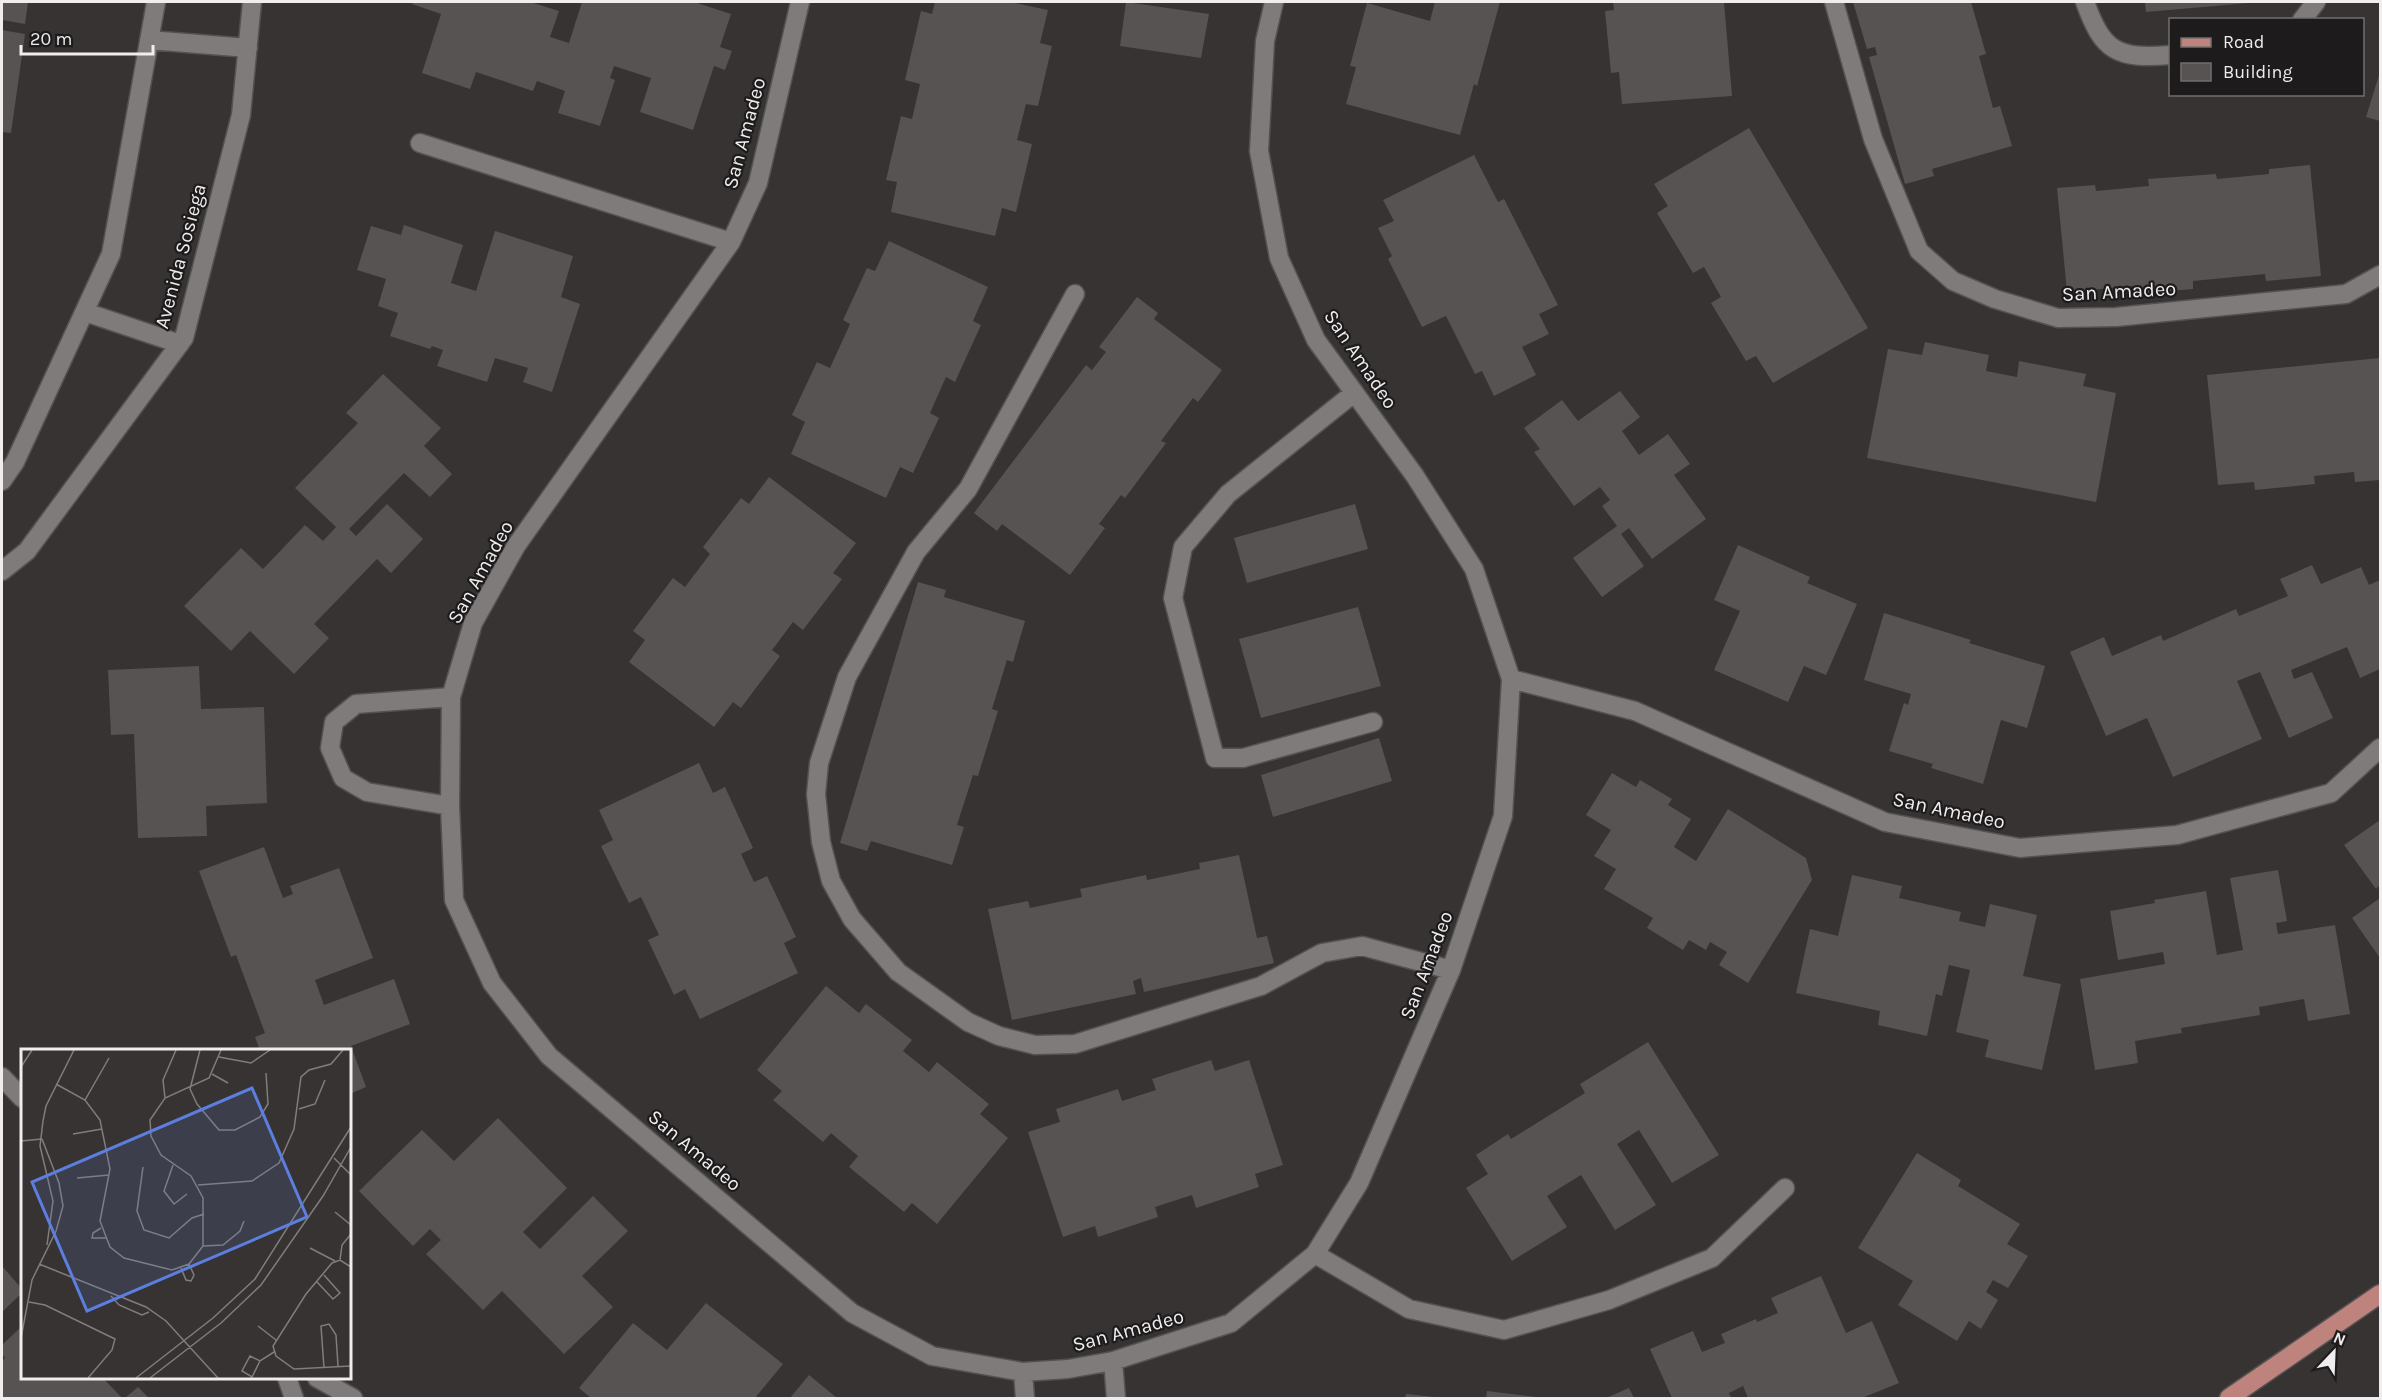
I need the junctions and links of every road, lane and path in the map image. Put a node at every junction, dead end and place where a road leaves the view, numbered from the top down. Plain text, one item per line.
1 (156, 2) edge
2 (252, 2) edge
3 (800, 2) edge
4 (1274, 2) edge
5 (1834, 2) edge
6 (2085, 2) edge
7 (2316, 2) edge
8 (2304, 18) edge
9 (149, 40) junction
10 (248, 48) junction
11 (2169, 55) edge
12 (420, 143) dead end
13 (730, 242) junction
14 (2380, 275) edge
15 (1075, 294) dead end
16 (85, 312) junction
17 (180, 344) junction
18 (1354, 393) junction
19 (2, 481) edge
20 (2, 571) edge
21 (1511, 680) junction
22 (451, 697) junction
23 (1373, 722) dead end
24 (2380, 748) edge
25 (450, 806) junction
26 (1451, 970) junction
27 (2, 1077) edge
28 (21, 1097) edge
29 (1785, 1188) dead end
30 (1315, 1254) junction
31 (2380, 1294) edge
32 (1113, 1361) junction
33 (1023, 1372) junction
34 (288, 1379) edge
35 (320, 1379) edge
36 (294, 1398) edge
37 (353, 1398) edge
38 (1025, 1398) edge
39 (1116, 1398) edge
40 (2229, 1398) edge

1 - 9 street
2 - 10 street, Avenida Sosiega
3 - 13 street, San Amadeo
4 - 18 street, San Amadeo
5 - 14 street, San Amadeo
6 - 11 street
7 - 8 street
9 - 10 street
9 - 16 street
10 - 17 street, Avenida Sosiega
12 - 13 street
13 - 22 street, San Amadeo
15 - 26 street
16 - 17 street
16 - 19 street
17 - 20 street, Avenida Sosiega
18 - 21 street, San Amadeo
18 - 23 street
21 - 24 street, San Amadeo
21 - 26 street, San Amadeo
22 - 25 street, San Amadeo
22 - 25 street
25 - 33 street, San Amadeo
26 - 30 street, San Amadeo
27 - 28 street
29 - 30 street
30 - 32 street, San Amadeo
31 - 40 main road
32 - 33 street, San Amadeo
32 - 39 street
33 - 38 street
34 - 36 street
35 - 37 street

